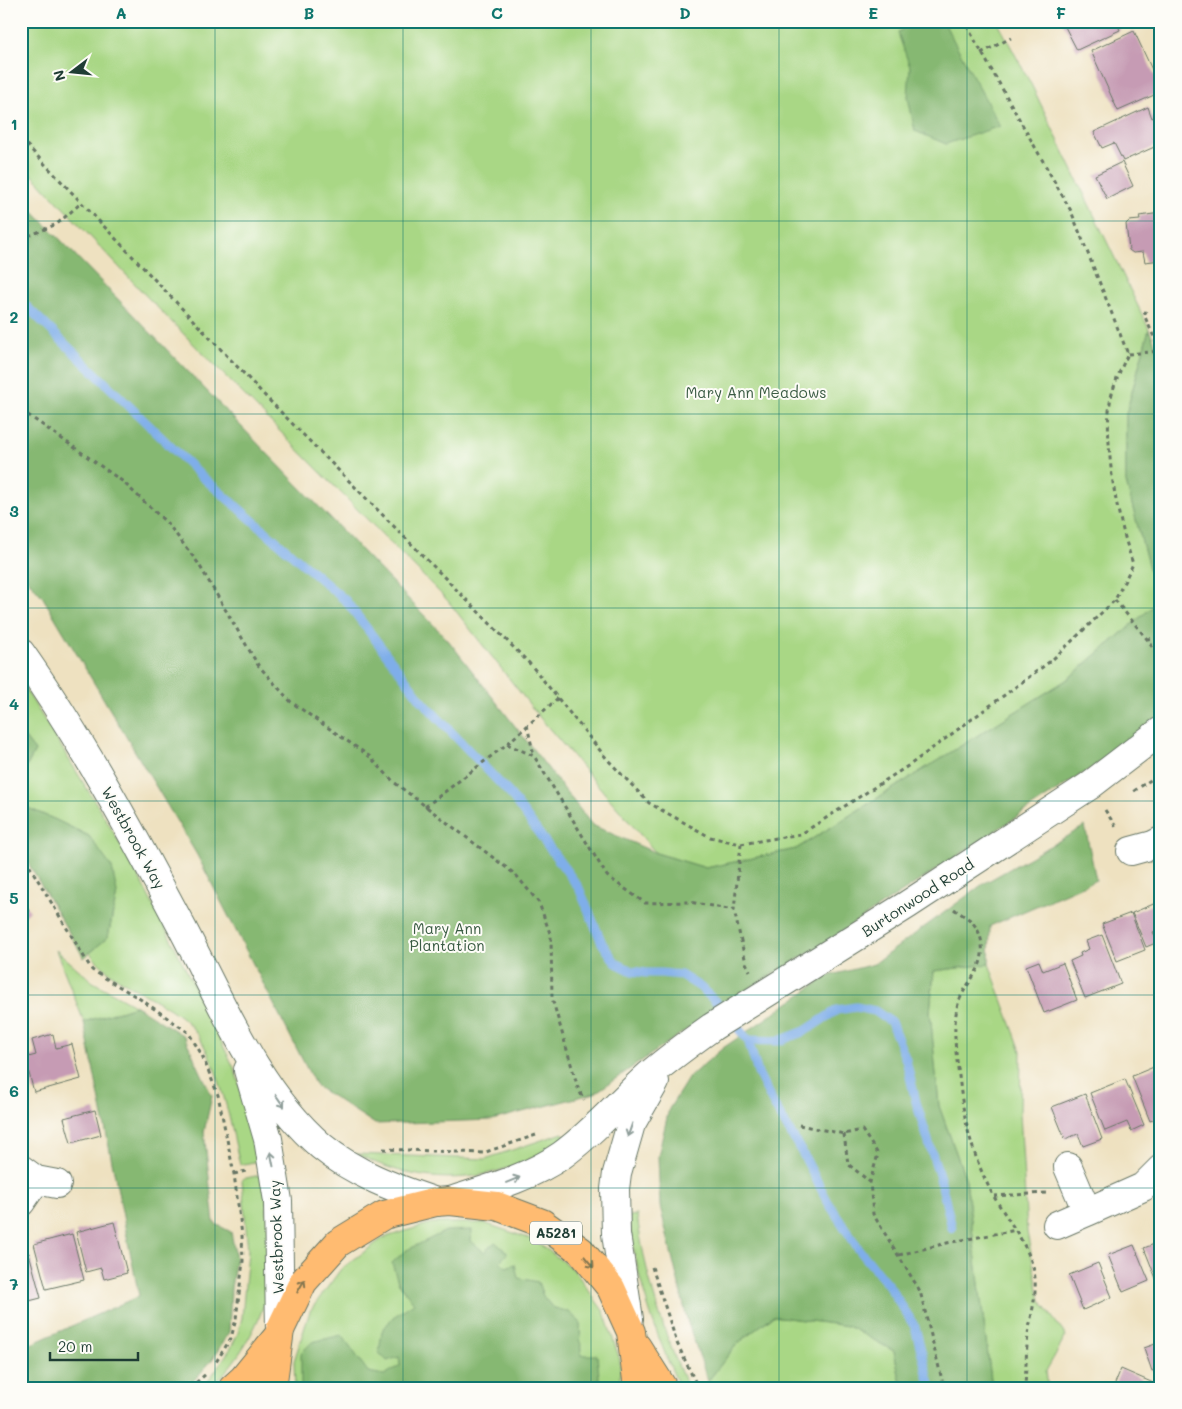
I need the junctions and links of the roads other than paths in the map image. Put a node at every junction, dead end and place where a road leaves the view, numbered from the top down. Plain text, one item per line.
1 (21, 653) edge
2 (1161, 731) edge
3 (1161, 841) edge
4 (1131, 851) dead end
5 (235, 1030) junction
6 (672, 1058) junction
7 (1068, 1167) dead end
8 (1161, 1170) edge
9 (443, 1202) junction
10 (1083, 1202) junction
11 (1057, 1225) dead end
12 (279, 1333) junction
13 (632, 1335) junction
14 (233, 1388) edge
15 (272, 1388) edge
16 (638, 1388) edge
17 (663, 1388) edge

1 - 5 street, Westbrook Way
2 - 6 street, Burtonwood Road
3 - 4 street
5 -> 9 street, Westbrook Way
12 -> 5 street, Westbrook Way
9 -> 6 street, Burtonwood Road
6 -> 13 street, Burtonwood Road
7 - 10 street
8 - 10 street
12 -> 9 main road, A5281
9 -> 13 main road, A5281
10 - 11 street
12 - 14 main road, A5281
12 - 15 main road, A5281
13 - 16 main road, A5281
13 - 17 main road, A5281

